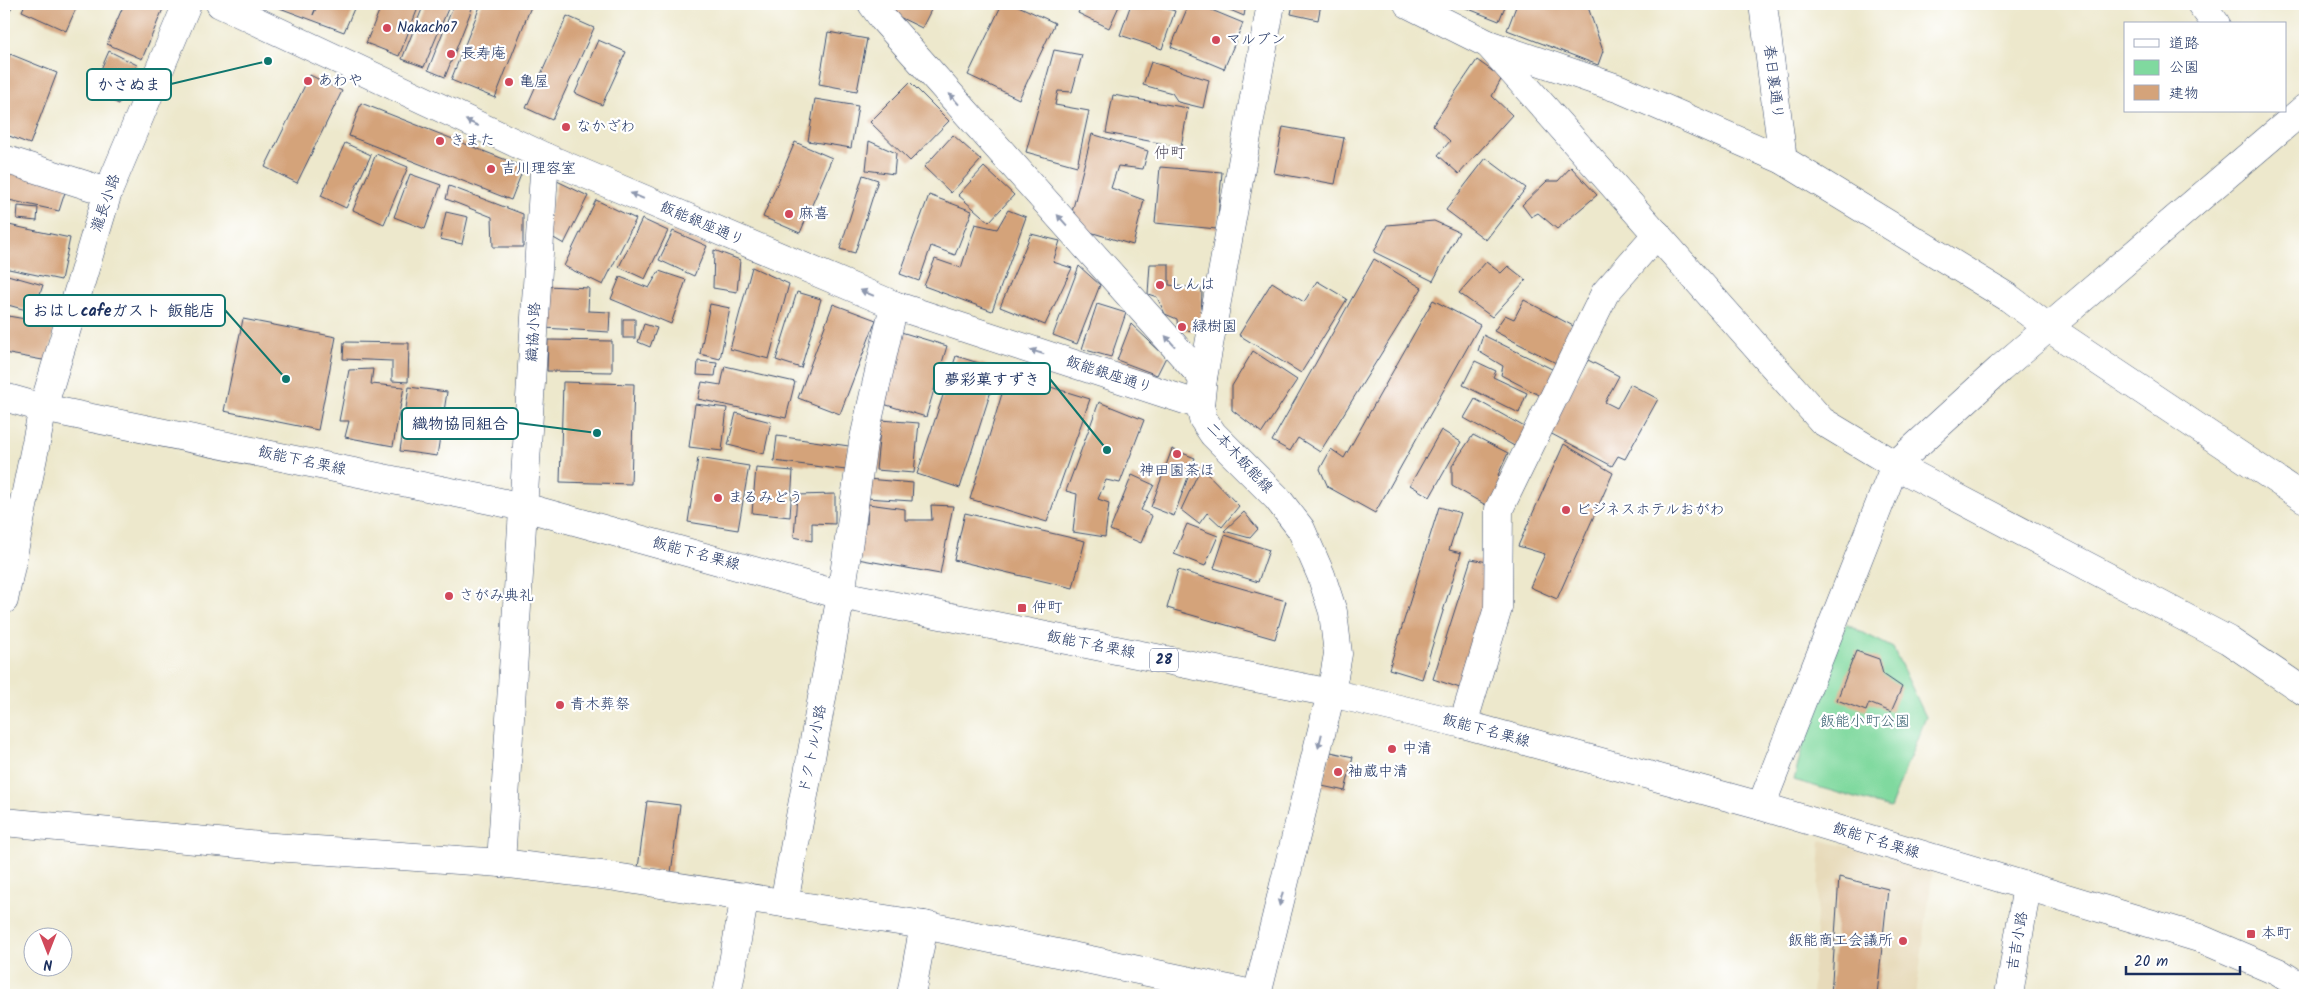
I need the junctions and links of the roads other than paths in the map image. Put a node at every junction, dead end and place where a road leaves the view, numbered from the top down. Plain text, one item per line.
1 (187, 4) edge
2 (220, 4) edge
3 (872, 4) edge
4 (1271, 4) edge
5 (1408, 4) edge
6 (1764, 4) edge
7 (2201, 4) edge
8 (2214, 22) edge
9 (1488, 44) junction
10 (2294, 120) edge
11 (545, 157) junction
12 (4, 159) edge
13 (1783, 160) junction
14 (108, 192) junction
15 (1657, 234) junction
16 (894, 305) junction
17 (2048, 328) junction
18 (1203, 378) junction
19 (4, 397) edge
20 (1200, 405) junction
21 (43, 408) junction
22 (1895, 465) junction
23 (2305, 499) edge
24 (524, 507) junction
25 (842, 594) junction
26 (4, 600) edge
27 (2305, 692) edge
28 (1331, 693) junction
29 (1463, 724) junction
30 (1761, 806) junction
31 (4, 822) edge
32 (501, 863) junction
33 (2027, 886) junction
34 (746, 896) junction
35 (784, 903) junction
36 (924, 925) junction
37 (2305, 989) edge
38 (728, 995) edge
39 (912, 995) edge
40 (1257, 995) edge
41 (2009, 995) edge

1 - 14 street, 瀧長小路
11 -> 2 street, 飯能銀座通り
18 -> 3 street
4 - 18 street, 二本木飯能線
5 - 9 street
6 - 13 street, 春日裏通り
7 - 8 street
9 - 13 street
9 - 15 street
10 - 17 street
16 -> 11 street, 飯能銀座通り
11 - 24 street, 織協小路
12 - 14 street
13 - 17 street
14 - 21 street, 瀧長小路
15 - 22 street
15 - 29 street
20 -> 16 street, 飯能銀座通り
16 - 25 street, ドクトル小路
17 - 22 street
17 - 23 street
18 - 20 street, 二本木飯能線
19 - 21 street, 飯能下名栗線 / 28
20 - 28 street, 二本木飯能線
21 - 24 street, 飯能下名栗線 / 28
21 - 26 street, 瀧長小路
22 - 27 street
22 - 30 street
24 - 25 street, 飯能下名栗線 / 28
24 - 32 street, 織協小路
25 - 28 street, 飯能下名栗線 / 28
25 - 35 street, ドクトル小路
28 - 29 street, 飯能下名栗線 / 28
28 -> 40 street, 二本木飯能線
29 - 30 street, 飯能下名栗線 / 28
30 - 33 street, 飯能下名栗線 / 28
31 - 32 street
32 - 34 street
33 - 37 street, 飯能下名栗線 / 28
33 - 41 street, 吉吉小路
34 - 35 street
34 - 38 street
35 - 36 street
36 - 39 street
36 - 40 street

